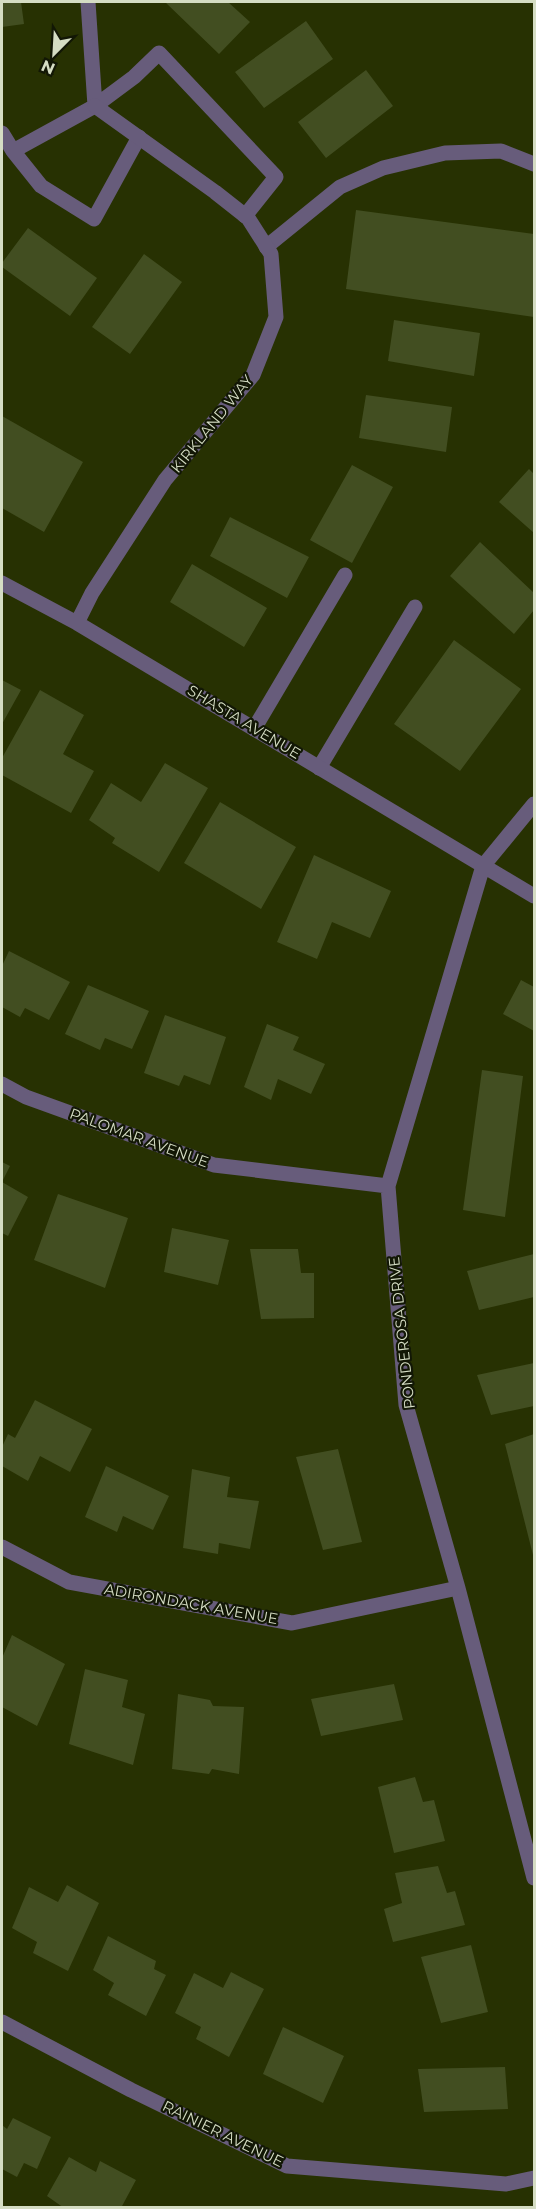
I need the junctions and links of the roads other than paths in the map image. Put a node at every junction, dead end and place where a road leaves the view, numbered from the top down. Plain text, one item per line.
1 (88, 2) edge
2 (95, 106) junction
3 (2, 133) edge
4 (139, 137) junction
5 (14, 151) junction
6 (534, 164) edge
7 (244, 216) junction
8 (266, 247) junction
9 (345, 575) dead end
10 (2, 583) edge
11 (415, 607) dead end
12 (78, 623) junction
13 (254, 729) junction
14 (319, 768) junction
15 (534, 804) edge
16 (483, 866) junction
17 (534, 896) edge
18 (2, 1084) edge
19 (388, 1186) junction
20 (2, 1547) edge
21 (458, 1588) junction
22 (529, 1836) edge
23 (534, 1878) edge
24 (2, 2022) edge
25 (534, 2178) edge

1 - 2 street
2 - 4 street, KIRKLAND WAY
2 - 5 street
2 - 7 street
3 - 5 street
4 - 5 street
4 - 7 street, KIRKLAND WAY
6 - 8 street
7 - 8 street, KIRKLAND WAY
8 - 12 street, KIRKLAND WAY
9 - 13 street
10 - 12 street, SHASTA AVENUE
11 - 14 street
12 - 13 street, SHASTA AVENUE
13 - 14 street, SHASTA AVENUE
14 - 16 street, SHASTA AVENUE
15 - 16 street, PONDEROSA DRIVE
16 - 17 street, SHASTA AVENUE
16 - 19 street, PONDEROSA DRIVE
18 - 19 street, PALOMAR AVENUE
19 - 21 street, PONDEROSA DRIVE
20 - 21 street, ADIRONDACK AVENUE
21 - 22 street, PONDEROSA DRIVE
22 - 23 street, PONDEROSA DRIVE
24 - 25 street, RAINIER AVENUE

